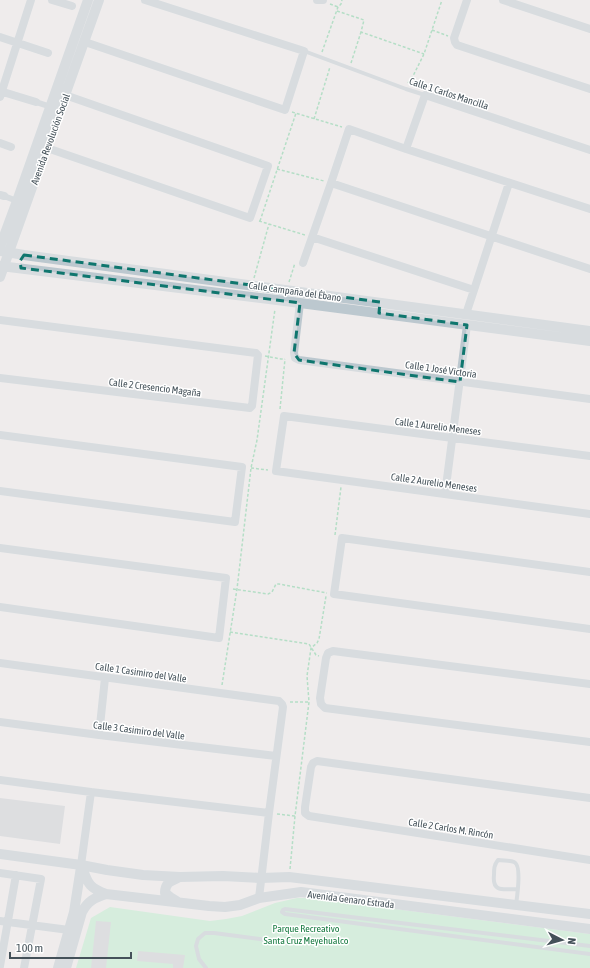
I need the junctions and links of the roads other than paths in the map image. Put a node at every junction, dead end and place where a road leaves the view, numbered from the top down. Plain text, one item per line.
1 (32, 0) edge
2 (52, 0) edge
3 (88, 0) edge
4 (99, 0) edge
5 (145, 0) edge
6 (318, 0) edge
7 (323, 0) edge
8 (467, 0) edge
9 (503, 0) edge
10 (72, 6) joint
11 (85, 10) junction
12 (590, 29) edge
13 (0, 36) edge
14 (17, 42) junction
15 (85, 42) junction
16 (304, 51) junction
17 (48, 53) dead end
18 (590, 89) edge
19 (1, 93) edge
20 (65, 95) junction
21 (425, 95) junction
22 (36, 102) joint
23 (51, 107) junction
24 (0, 143) edge
25 (11, 147) dead end
26 (47, 148) junction
27 (406, 149) junction
28 (590, 150) edge
29 (332, 183) junction
30 (509, 183) junction
31 (2, 196) edge
32 (18, 201) junction
33 (590, 209) edge
34 (491, 236) junction
35 (312, 237) junction
36 (3, 250) edge
37 (24, 255) junction
38 (303, 263) dead end
39 (2, 266) edge
40 (21, 268) junction
41 (590, 269) edge
42 (0, 277) edge
43 (474, 290) junction
44 (380, 302) junction
45 (300, 303) junction
46 (379, 313) junction
47 (466, 314) junction
48 (0, 320) edge
49 (467, 325) junction
50 (590, 331) edge
51 (590, 341) edge
52 (0, 378) edge
53 (460, 382) junction
54 (590, 399) edge
55 (0, 435) edge
56 (452, 438) junction
57 (590, 456) edge
58 (276, 471) joint
59 (0, 491) edge
60 (445, 494) junction
61 (590, 514) edge
62 (0, 548) edge
63 (590, 572) edge
64 (0, 607) edge
65 (590, 629) edge
66 (0, 663) edge
67 (105, 678) junction
68 (590, 684) edge
69 (0, 722) edge
70 (99, 735) junction
71 (590, 742) edge
72 (276, 756) junction
73 (0, 780) edge
74 (91, 792) junction
75 (590, 798) edge
76 (269, 813) junction
77 (0, 854) edge
78 (590, 860) edge
79 (81, 864) junction
80 (0, 873) edge
81 (16, 875) junction
82 (180, 877) junction
83 (261, 878) junction
84 (517, 889) junction
85 (106, 894) junction
86 (259, 898) junction
87 (180, 903) junction
88 (516, 904) junction
89 (590, 913) edge
90 (4, 922) edge
91 (32, 926) junction
92 (590, 929) edge
93 (69, 930) junction
94 (290, 944) dead end
95 (590, 946) edge
96 (590, 954) edge
97 (0, 966) edge
98 (24, 968) edge
99 (58, 968) edge
100 (66, 968) edge
101 (206, 968) edge

1 - 14 street
2 - 10 street
3 - 11 street, Avenida Revolución Social
4 - 15 street, Avenida Revolución Social
5 - 16 street
6 - 7 street
8 - 18 street
9 - 12 street
10 - 11 street
11 - 23 street, Avenida Revolución Social
13 - 14 street
14 - 17 street
14 - 19 street
15 - 16 street
15 - 20 street, Avenida Revolución Social
16 - 21 lane, Calle 1 Carlos Mancilla
19 - 22 street
20 - 26 street, Avenida Revolución Social
20 - 26 street
21 - 27 street
21 - 28 street, Calle 1 Carlos Mancilla
22 - 23 street
23 - 32 street, Avenida Revolución Social
24 - 25 street
26 - 36 street, Avenida Revolución Social
27 - 29 street
27 - 30 street
29 - 34 street
29 - 35 street
30 - 33 street
30 - 34 street
31 - 32 street
32 - 36 street, Avenida Revolución Social
34 - 41 street
34 - 43 street
35 - 38 street
35 - 43 street
36 - 37 street, Calle Campaña del Ébano
36 - 39 street, Avenida Revolución Social
37 - 40 street
37 - 44 street, Calle Campaña del Ébano
39 - 40 street, Calle Campaña del Ébano
39 - 42 street, Avenida Revolución Social
40 - 45 street, Calle Campaña del Ébano
43 - 47 street
44 - 46 street
44 - 47 street, Calle Campaña del Ébano
45 - 46 street, Calle Campaña del Ébano
45 - 53 street, Calle 1 José Victoria
46 - 49 street, Calle Campaña del Ébano
47 - 50 street, Calle Campaña del Ébano
48 - 52 street, Calle 2 Cresencio Magaña
49 - 51 street, Calle Campaña del Ébano
49 - 53 street
53 - 54 street, Calle 1 José Victoria
53 - 56 street
55 - 59 street
56 - 57 street, Calle 1 Aurelio Meneses
56 - 58 street, Calle 1 Aurelio Meneses
56 - 60 street
58 - 60 street, Calle 2 Aurelio Meneses
60 - 61 street, Calle 2 Aurelio Meneses
62 - 64 street
63 - 65 street
66 - 67 street, Calle 1 Casimiro del Valle
67 - 70 street
67 - 72 street, Calle 1 Casimiro del Valle
68 - 71 street
69 - 70 street, Calle 3 Casimiro del Valle
70 - 72 street, Calle 3 Casimiro del Valle
72 - 76 street
73 - 74 street
74 - 76 street
74 - 79 street
75 - 78 street, Calle 2 Carlos M. Rincón
76 - 83 street
77 - 79 street, Avenida Genaro Estrada
79 - 82 street, Avenida Genaro Estrada
79 - 85 street, Avenida Genaro Estrada
79 - 93 street
80 - 81 street
81 - 90 street
81 - 91 street
82 - 83 street, Avenida Genaro Estrada
82 - 87 street
83 - 86 street
83 - 88 street, Avenida Genaro Estrada
84 - 84 lane
84 - 88 lane
85 - 87 street, Avenida Genaro Estrada
85 - 100 street
86 - 87 street, Avenida Genaro Estrada
86 - 92 street, Avenida Genaro Estrada
88 - 89 street, Avenida Genaro Estrada
90 - 91 street
90 - 97 street
91 - 93 street
91 - 98 street
93 - 99 street
94 - 101 lane
95 - 96 lane

